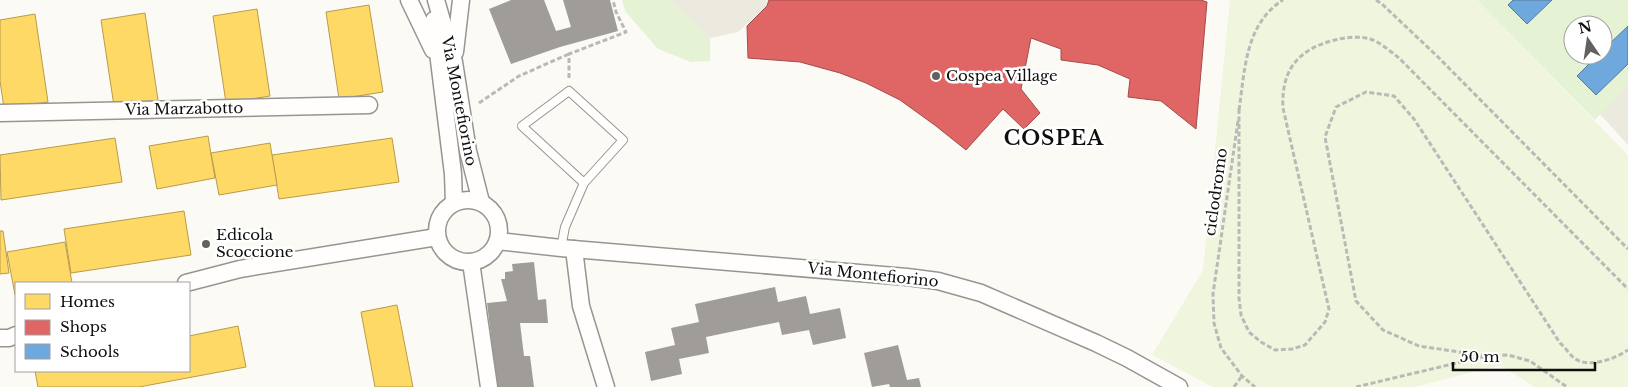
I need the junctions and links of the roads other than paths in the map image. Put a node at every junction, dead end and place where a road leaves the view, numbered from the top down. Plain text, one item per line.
1 (409, 0) edge
2 (435, 0) edge
3 (461, 0) edge
4 (446, 62) junction
5 (369, 105) dead end
6 (0, 113) edge
7 (584, 183) junction
8 (481, 202) junction
9 (454, 203) junction
10 (438, 237) junction
11 (498, 241) junction
12 (567, 248) junction
13 (471, 262) junction
14 (190, 282) edge
15 (489, 387) edge
16 (606, 387) edge
17 (1179, 387) edge

1 - 4 street
2 - 4 street, Via Montefiorino
3 - 4 street
4 - 8 street, Via Montefiorino
4 - 9 street, Via Montefiorino
5 - 6 street, Via Marzabotto
7 - 7 lane
7 - 12 lane
8 - 9 street
8 - 11 street, Via Montefiorino
9 - 10 street
10 - 13 street
10 - 14 street
11 - 12 street, Via Montefiorino
11 - 13 street
12 - 16 street
12 - 17 street, Via Montefiorino
13 - 15 street

